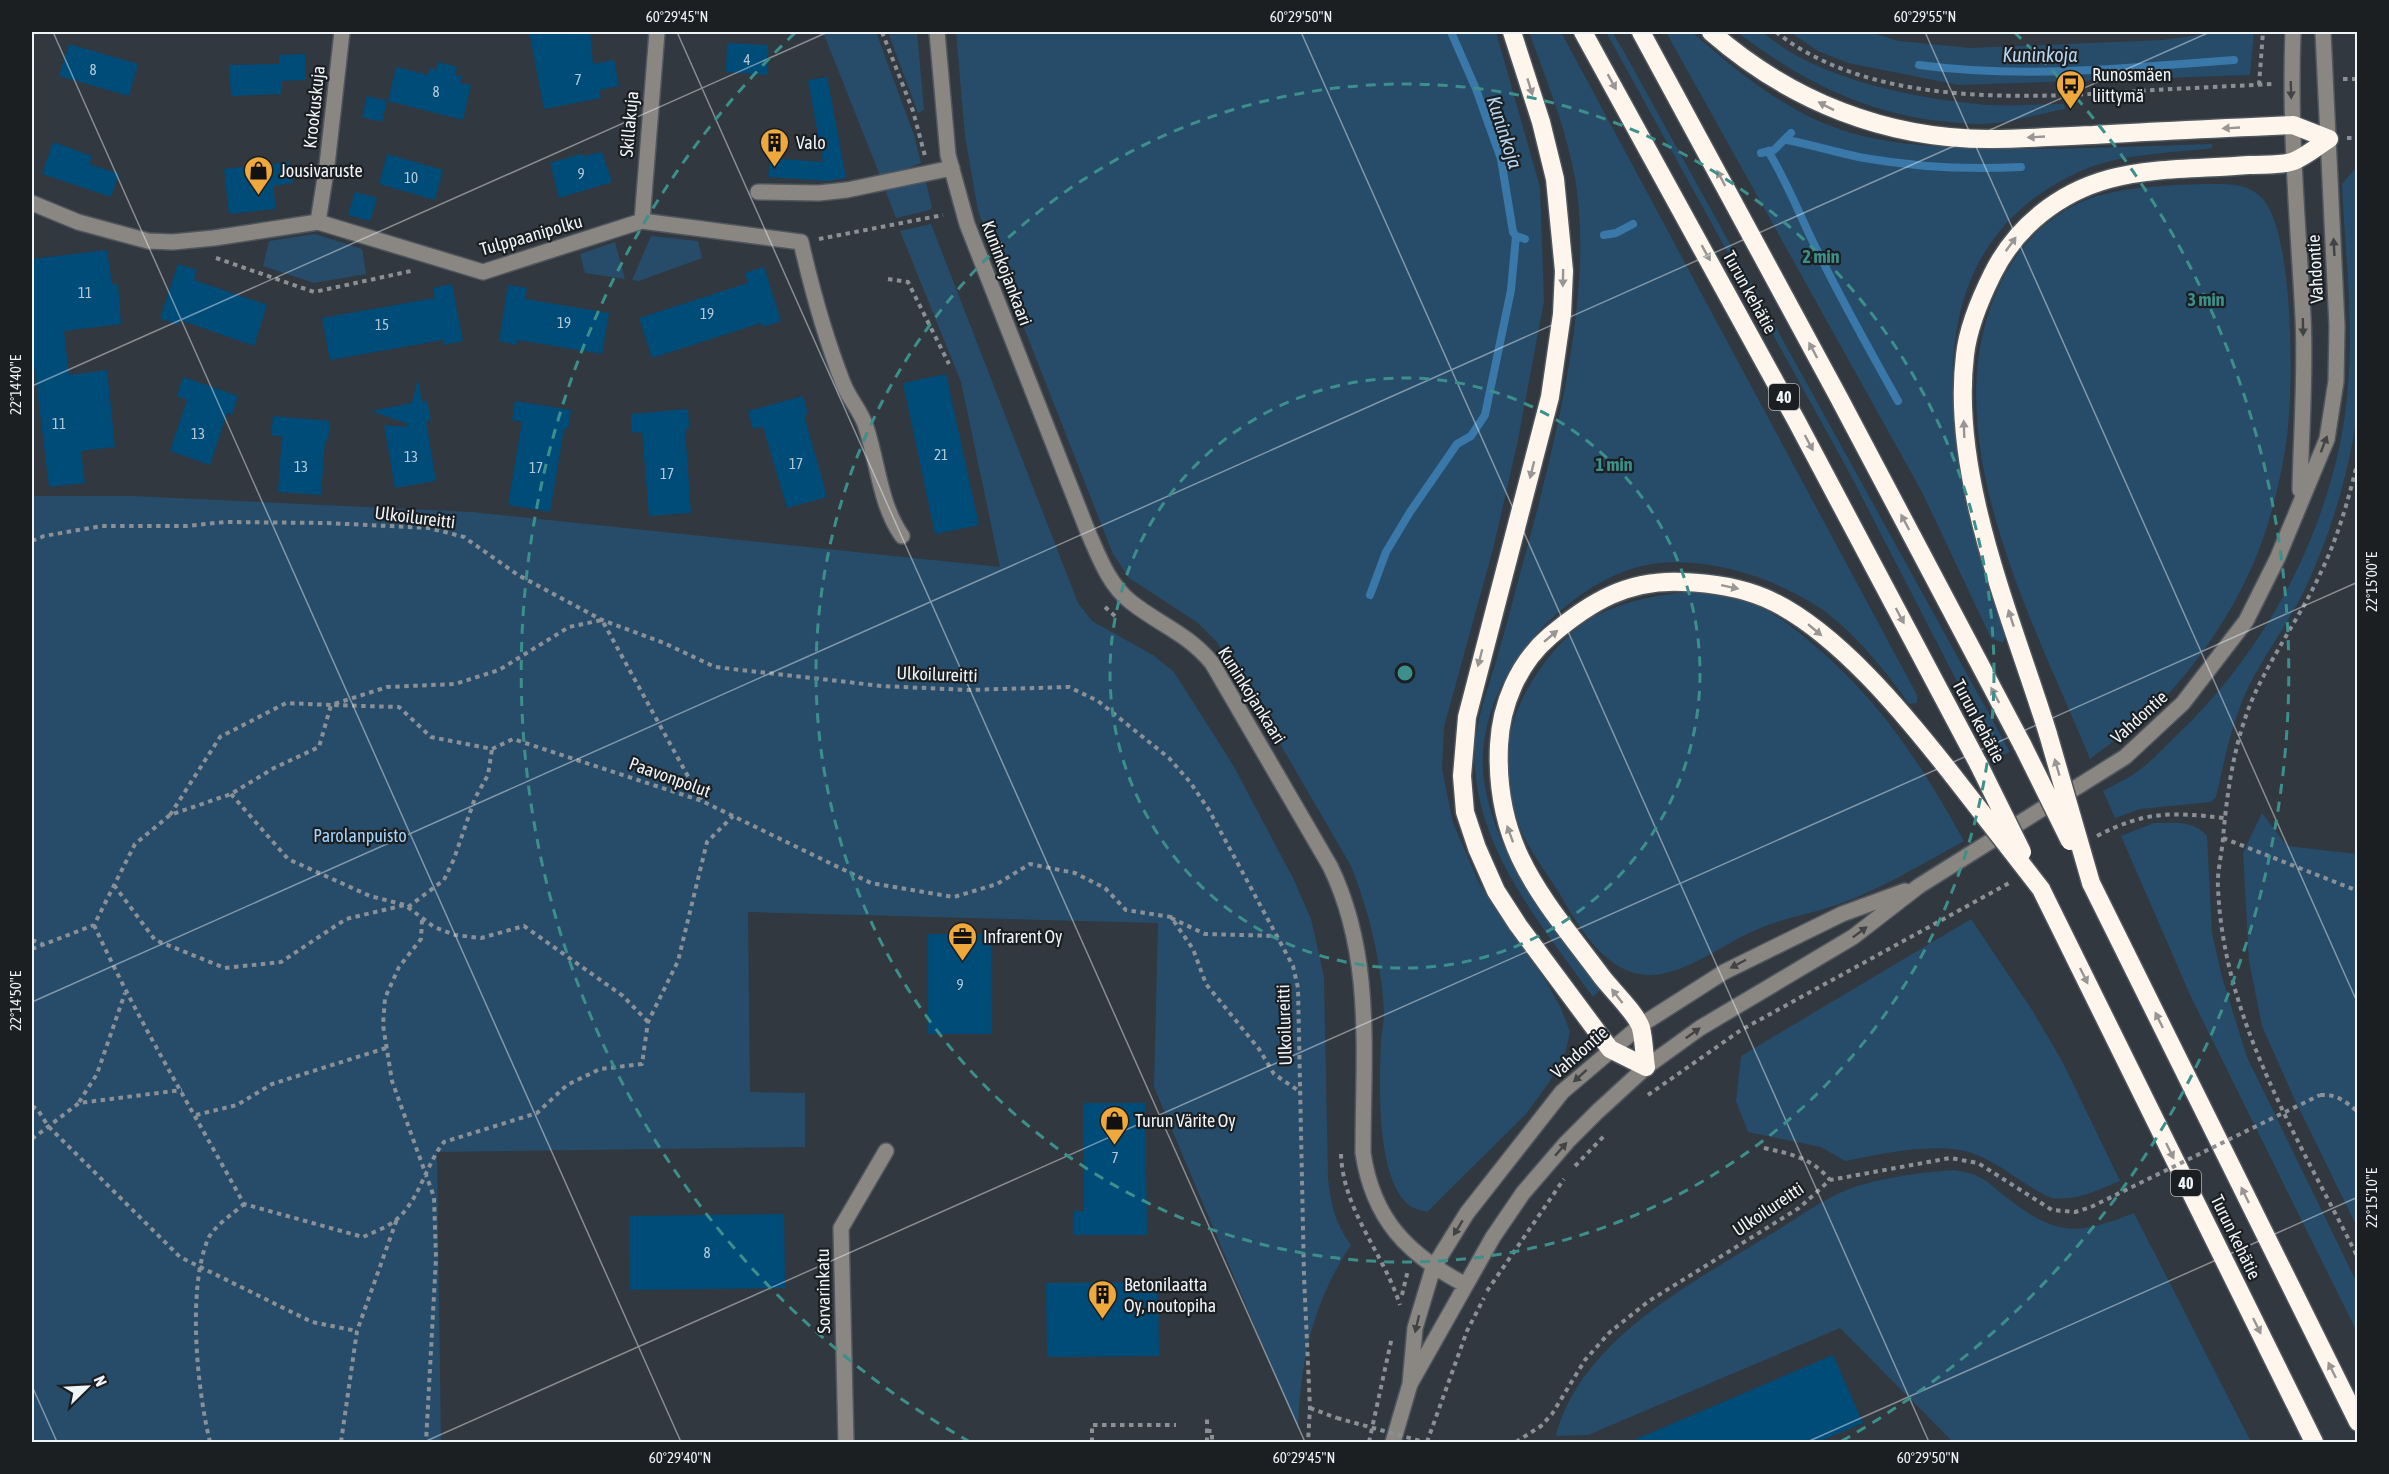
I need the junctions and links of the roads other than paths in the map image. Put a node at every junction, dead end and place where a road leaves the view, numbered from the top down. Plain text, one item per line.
1 (342, 32) edge
2 (657, 32) edge
3 (937, 32) edge
4 (1512, 32) edge
5 (1583, 32) edge
6 (1641, 32) edge
7 (1711, 32) edge
8 (2293, 32) edge
9 (2323, 32) edge
10 (2293, 125) junction
11 (2329, 139) junction
12 (2294, 161) junction
13 (952, 168) junction
14 (758, 192) dead end
15 (32, 203) edge
16 (642, 221) junction
17 (318, 222) junction
18 (2300, 498) junction
19 (902, 536) dead end
20 (2091, 883) junction
21 (1919, 886) junction
22 (2041, 889) junction
23 (1641, 1025) junction
24 (1610, 1049) junction
25 (1646, 1067) junction
26 (886, 1151) dead end
27 (1433, 1268) junction
28 (1464, 1284) junction
29 (1410, 1384) junction
30 (2358, 1422) edge
31 (846, 1443) edge
32 (1393, 1443) edge
33 (2314, 1443) edge

1 - 17 street, Krookuskuja
2 - 16 street, Skillakuja
3 - 13 street, Kuninkojankaari
4 -> 24 highway
5 -> 22 highway, Turun kehätie / 40, bridge
20 -> 6 highway, Turun kehätie, bridge
10 -> 7 highway
8 -> 10 street, Vahdontie
9 - 11 street, Vahdontie
10 - 11 highway
10 - 12 street, Vahdontie
11 - 12 highway
18 -> 11 street, Vahdontie
12 -> 18 street, Vahdontie
20 -> 12 highway, bridge
13 - 14 street
13 - 27 street, Kuninkojankaari
15 - 17 street, Tulppaanipolku
16 - 17 street, Tulppaanipolku
16 - 19 street, Tulppaanipolku
18 - 21 street, Vahdontie
30 -> 20 highway, Turun kehätie
21 -> 23 street, Vahdontie
25 -> 21 street, Vahdontie
23 -> 22 highway, bridge
22 -> 33 highway, Turun kehätie / 40
23 - 24 street, Vahdontie
23 - 25 highway
24 - 25 highway
24 -> 27 street, Vahdontie
28 -> 25 street, Vahdontie
26 - 31 street, Sorvarinkatu
27 - 28 street, Kuninkojankaari
27 -> 29 street, Vahdontie
28 - 29 street, Vahdontie
29 - 32 street, Vahdontie

